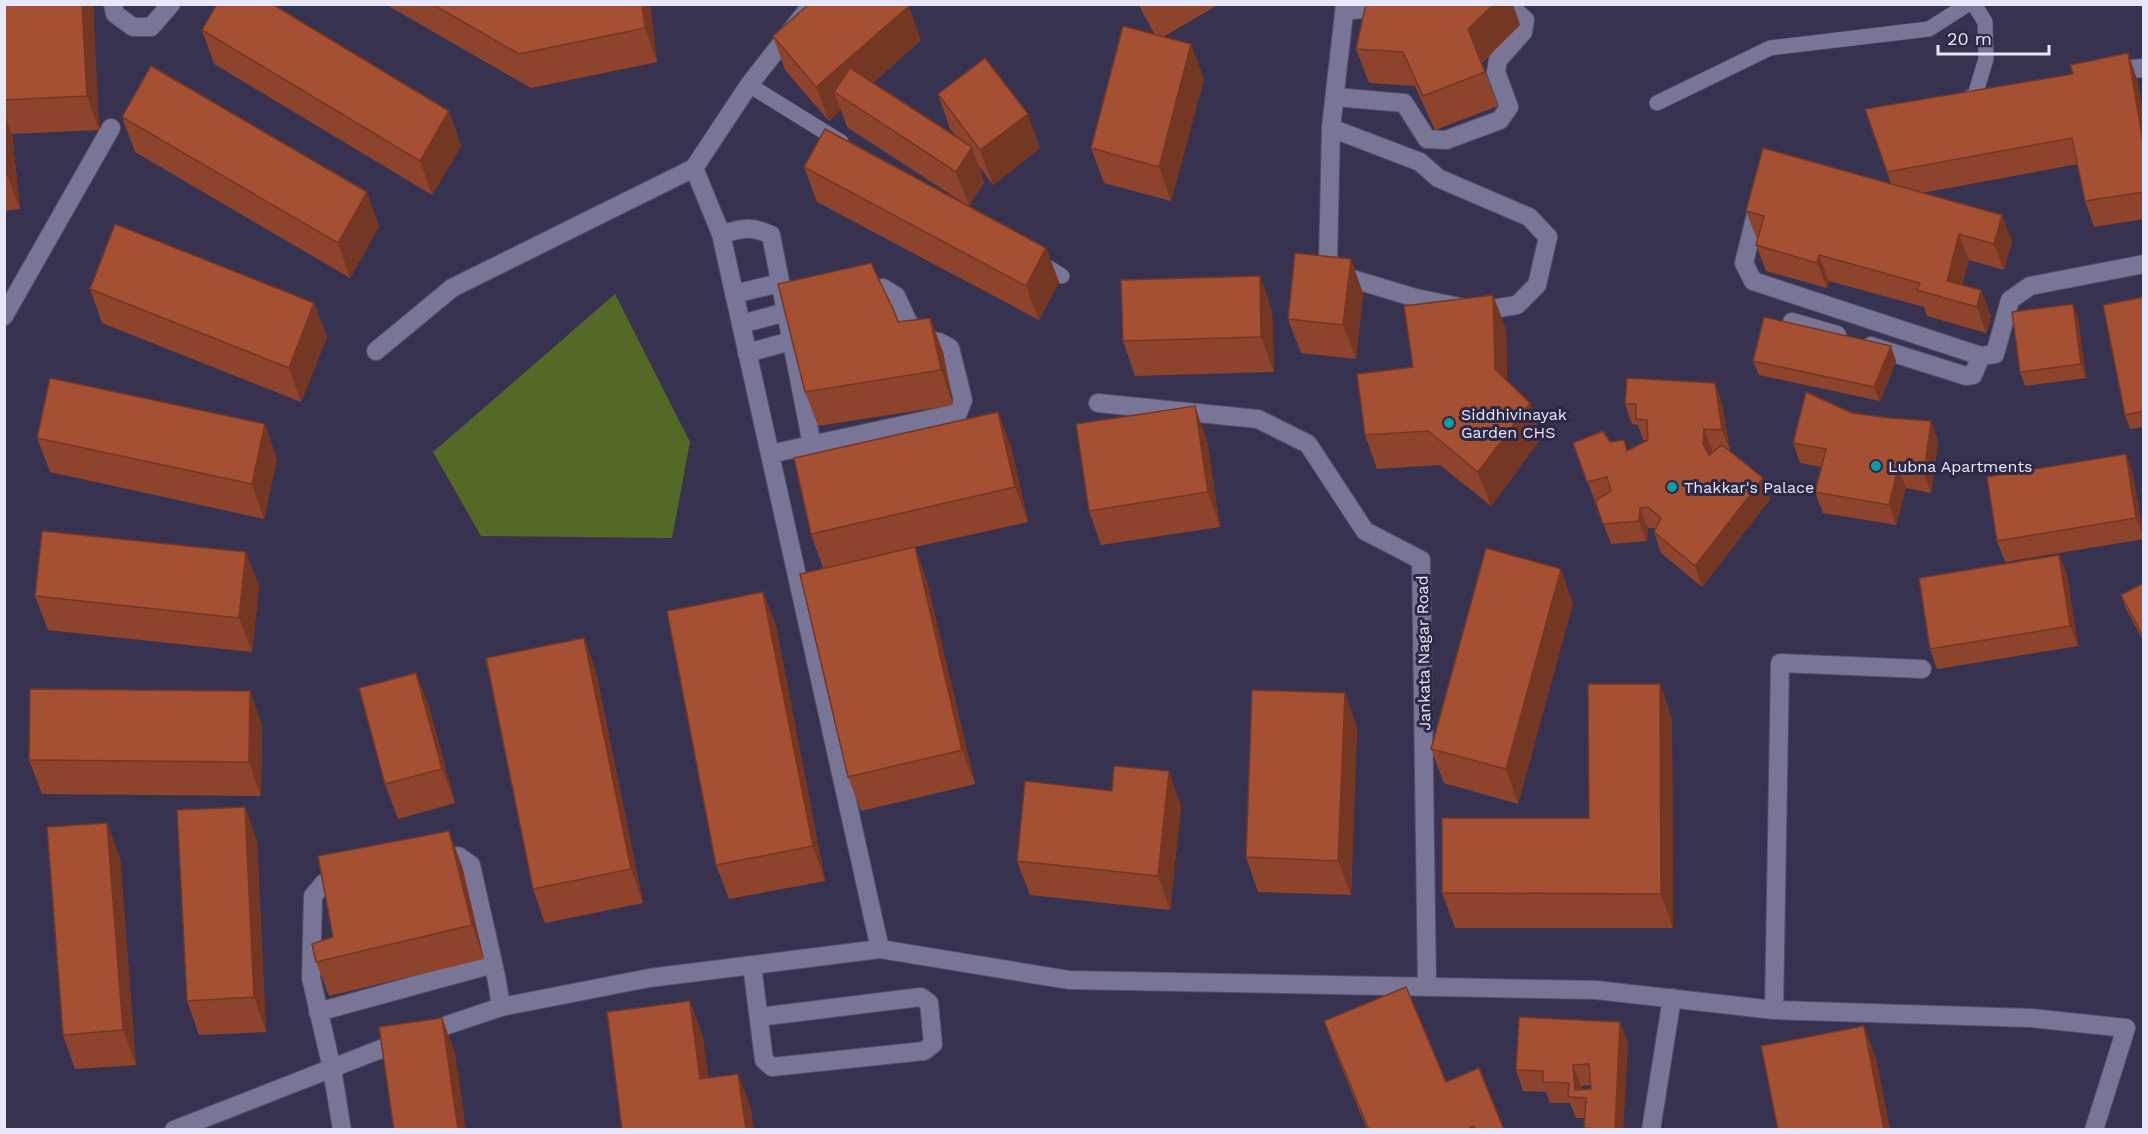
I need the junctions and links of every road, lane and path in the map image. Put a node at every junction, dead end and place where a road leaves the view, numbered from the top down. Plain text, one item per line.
1 (113, 4) edge
2 (171, 4) edge
3 (812, 4) edge
4 (1383, 4) edge
5 (1507, 4) edge
6 (1968, 4) edge
7 (1974, 4) edge
8 (1345, 8) edge
9 (2144, 68) edge
10 (2094, 72) edge
11 (749, 85) junction
12 (1335, 97) junction
13 (1657, 103) dead end
14 (1947, 108) edge
15 (111, 128) dead end
16 (1331, 128) junction
17 (856, 152) edge
18 (694, 168) junction
19 (1762, 186) edge
20 (721, 234) junction
21 (1024, 253) edge
22 (2144, 264) edge
23 (1062, 276) dead end
24 (780, 283) junction
25 (734, 294) junction
26 (850, 296) edge
27 (829, 301) edge
28 (786, 311) junction
29 (4, 316) edge
30 (1792, 322) edge
31 (741, 324) junction
32 (791, 341) junction
33 (376, 351) dead end
34 (747, 353) junction
35 (1981, 356) junction
36 (1098, 403) dead end
37 (812, 445) junction
38 (770, 454) junction
39 (1922, 669) dead end
40 (413, 865) edge
41 (368, 874) edge
42 (880, 949) junction
43 (493, 964) junction
44 (752, 965) junction
45 (1427, 986) junction
46 (1672, 998) junction
47 (501, 1007) junction
48 (1774, 1010) junction
49 (318, 1012) junction
50 (759, 1017) junction
51 (332, 1069) junction
52 (174, 1130) edge
53 (342, 1130) edge
54 (1651, 1130) edge
55 (2094, 1130) edge

1 - 2 street
3 - 11 street
4 - 8 street
5 - 12 street
6 - 13 lane
7 - 14 lane
8 - 12 street
9 - 10 street
11 - 17 lane
11 - 18 street
12 - 16 street
15 - 29 street
16 - 16 street
18 - 20 street
18 - 33 street
19 - 35 street
20 - 24 street
20 - 25 street
21 - 23 lane
22 - 35 street
24 - 25 street
24 - 28 street
25 - 31 street
26 - 37 street
27 - 28 street
28 - 31 street
28 - 32 street
30 - 35 street
31 - 34 street
32 - 34 street
32 - 37 street
34 - 38 street
36 - 45 street, Jankata Nagar Road
37 - 38 street
38 - 42 street
39 - 48 street
40 - 43 street
41 - 49 street
42 - 44 street
42 - 45 street
43 - 47 street
43 - 49 street
44 - 47 street
44 - 50 street
45 - 46 street
46 - 48 street
46 - 54 street
47 - 51 street
48 - 55 street
49 - 51 street
50 - 50 street
51 - 52 street
51 - 53 street

